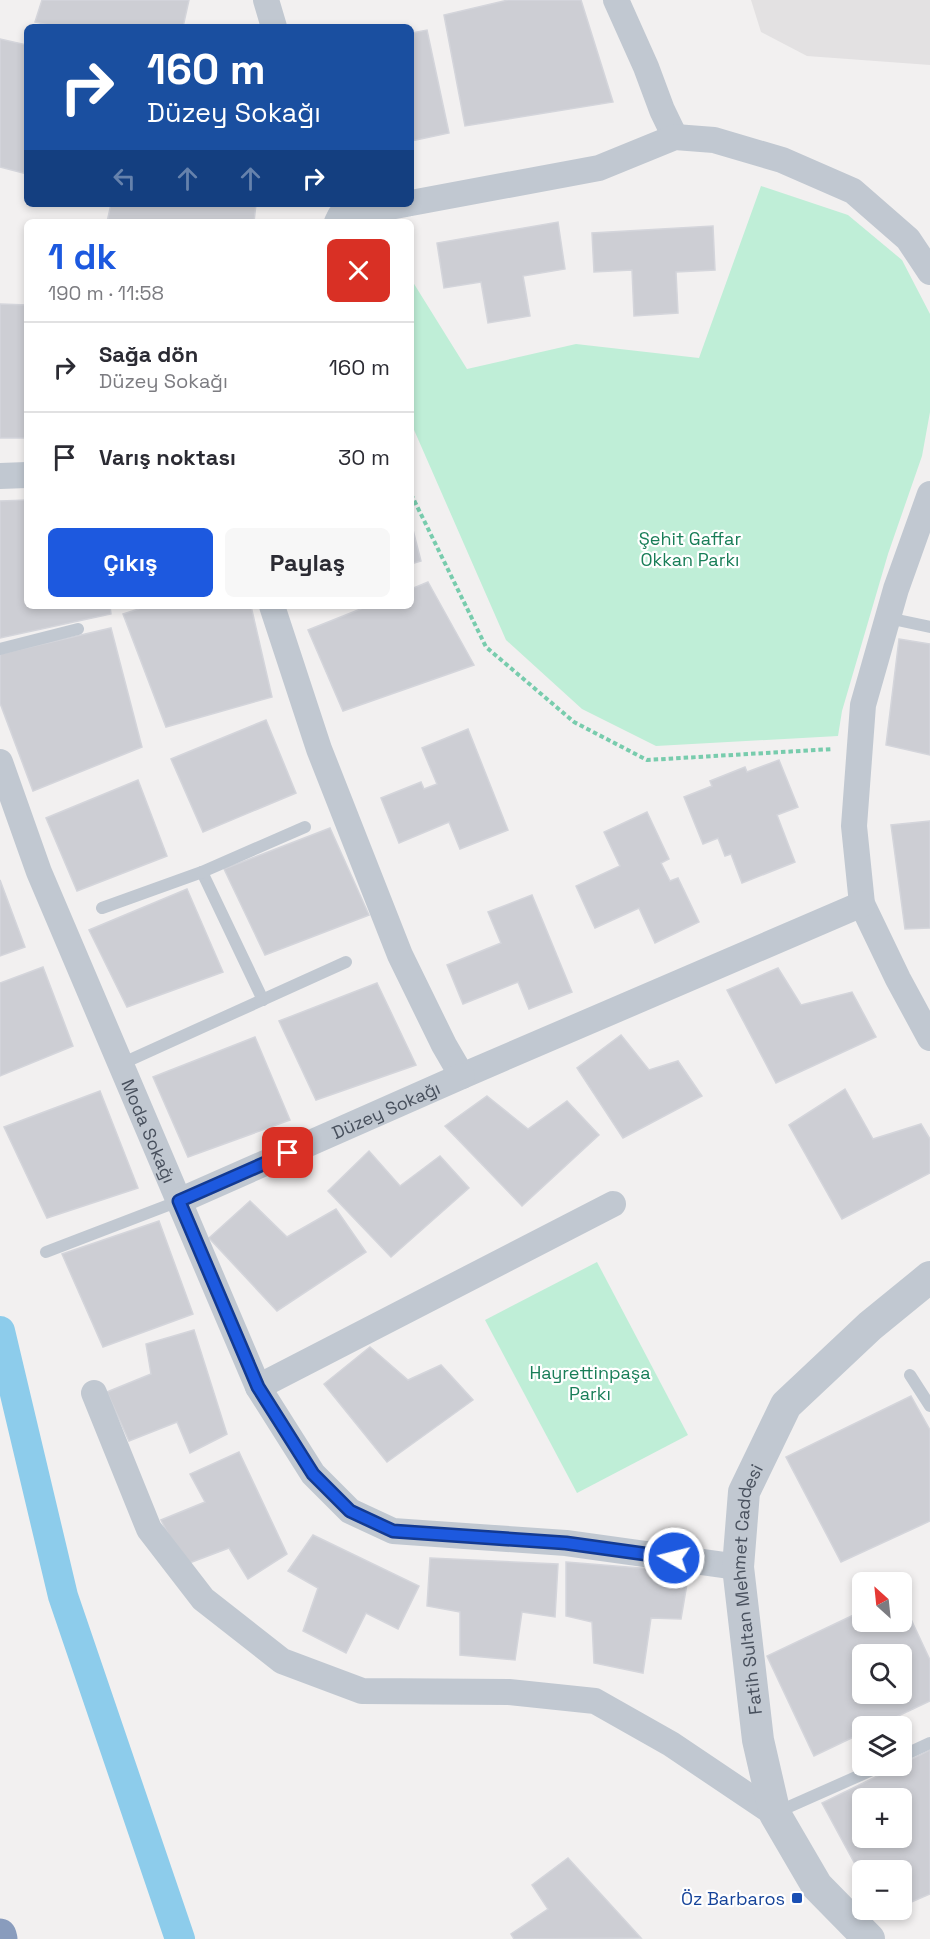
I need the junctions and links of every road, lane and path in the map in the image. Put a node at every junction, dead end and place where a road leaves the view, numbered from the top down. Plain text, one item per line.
1 (266, 0) edge
2 (616, 0) edge
3 (273, 24) edge
4 (675, 136) junction
5 (414, 202) edge
6 (385, 207) edge
7 (337, 214) edge
8 (930, 272) edge
9 (24, 475) edge
10 (0, 476) edge
11 (930, 494) edge
12 (414, 500) edge
13 (273, 609) edge
14 (888, 618) junction
15 (930, 627) edge
16 (78, 629) dead end
17 (0, 649) edge
18 (860, 748) junction
19 (0, 762) edge
20 (305, 827) dead end
21 (202, 872) junction
22 (862, 904) junction
23 (102, 909) dead end
24 (346, 962) dead end
25 (262, 1000) junction
26 (930, 1038) edge
27 (121, 1064) junction
28 (462, 1076) junction
29 (179, 1201) junction
30 (613, 1204) dead end
31 (45, 1252) dead end
32 (930, 1277) edge
33 (910, 1375) dead end
34 (258, 1387) junction
35 (94, 1393) dead end
36 (930, 1406) edge
37 (738, 1567) junction
38 (930, 1743) edge
39 (912, 1751) edge
40 (859, 1776) edge
41 (774, 1814) junction
42 (869, 1939) edge

1 - 3 street
2 - 4 street
4 - 5 street
4 - 8 street
6 - 7 street
9 - 10 street
11 - 14 street
12 - 18 path
13 - 28 street
14 - 15 lane
14 - 18 street
16 - 17 lane
18 - 22 street
19 - 27 street, Moda Sokağı
20 - 21 lane
21 - 23 lane
21 - 25 lane
22 - 26 street
22 - 28 street, Düzey Sokağı
24 - 25 lane
25 - 27 lane
27 - 29 street, Moda Sokağı
28 - 29 street, Düzey Sokağı
29 - 31 lane
29 - 34 street, Moda Sokağı
30 - 34 street
32 - 37 street, Fatih Sultan Mehmet Caddesi
33 - 36 lane
34 - 37 street, Moda Sokağı
35 - 41 street
37 - 41 street, Fatih Sultan Mehmet Caddesi
38 - 39 lane
40 - 41 lane
41 - 42 street, Fatih Sultan Mehmet Caddesi

